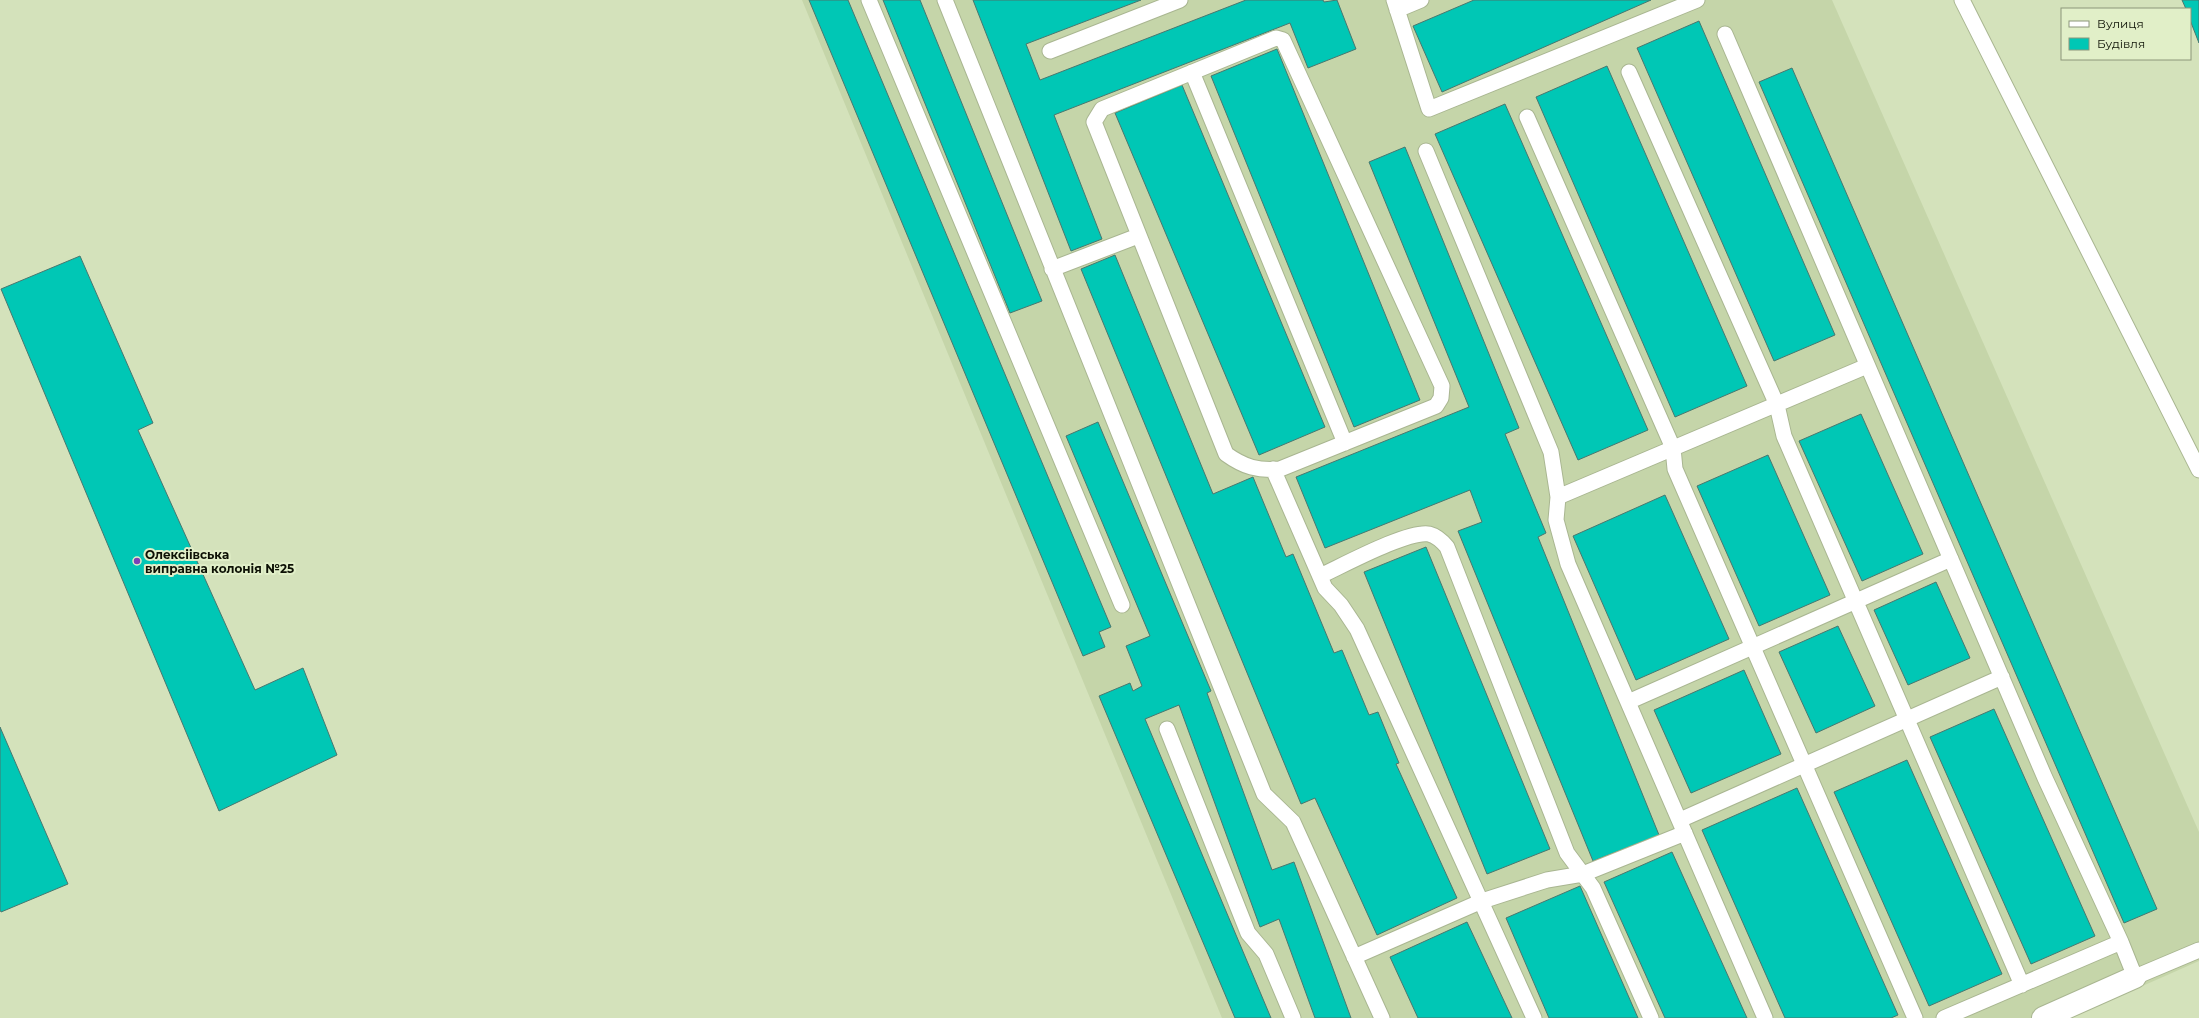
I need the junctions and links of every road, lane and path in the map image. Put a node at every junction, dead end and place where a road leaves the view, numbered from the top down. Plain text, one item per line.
1 (869, 0) edge
2 (945, 0) edge
3 (1180, 0) edge
4 (1421, 0) edge
5 (1697, 0) edge
6 (1962, 0) edge
7 (1396, 5) edge
8 (1725, 34) dead end
9 (1050, 51) dead end
10 (1192, 72) junction
11 (1629, 72) dead end
12 (1527, 117) dead end
13 (1426, 151) dead end
14 (1138, 236) junction
15 (1052, 268) junction
16 (1867, 366) junction
17 (1777, 405) junction
18 (1345, 443) junction
19 (1673, 448) junction
20 (1273, 469) junction
21 (2199, 470) edge
22 (1558, 497) junction
23 (1951, 559) junction
24 (1320, 576) junction
25 (1856, 602) junction
26 (1122, 605) dead end
27 (1753, 646) junction
28 (2002, 678) junction
29 (1628, 702) junction
30 (1907, 720) junction
31 (1167, 729) dead end
32 (1805, 765) junction
33 (1682, 827) junction
34 (1583, 874) junction
35 (1482, 901) junction
36 (2121, 942) junction
37 (2199, 950) edge
38 (1354, 956) junction
39 (2135, 977) junction
40 (2022, 985) junction
41 (1293, 1018) edge
42 (1382, 1018) edge
43 (1534, 1018) edge
44 (1651, 1018) edge
45 (1765, 1018) edge
46 (1915, 1018) edge
47 (1944, 1018) edge
48 (2043, 1018) edge

1 - 26 lane
2 - 15 lane
3 - 9 lane
4 - 7 lane
5 - 7 lane
6 - 21 lane
8 - 16 lane
10 - 14 lane
10 - 18 lane
10 - 18 lane
11 - 17 lane
12 - 19 lane
13 - 22 lane
14 - 15 lane
14 - 20 lane
15 - 38 lane
16 - 17 lane
16 - 23 lane
17 - 19 lane
17 - 25 lane
18 - 20 lane
19 - 22 lane
19 - 27 lane
20 - 24 lane
22 - 29 lane
23 - 25 lane
23 - 28 lane
24 - 34 lane
24 - 35 lane
25 - 27 lane
25 - 30 lane
27 - 29 lane
27 - 32 lane
28 - 30 lane
28 - 36 lane
29 - 33 lane
30 - 32 lane
30 - 40 lane
31 - 41 lane
32 - 33 lane
32 - 46 lane
33 - 34 lane
33 - 45 lane
34 - 35 lane
34 - 44 lane
35 - 38 lane
35 - 43 lane
36 - 39 lane
36 - 40 lane
37 - 39 lane
38 - 42 lane
39 - 48 street
40 - 47 lane

